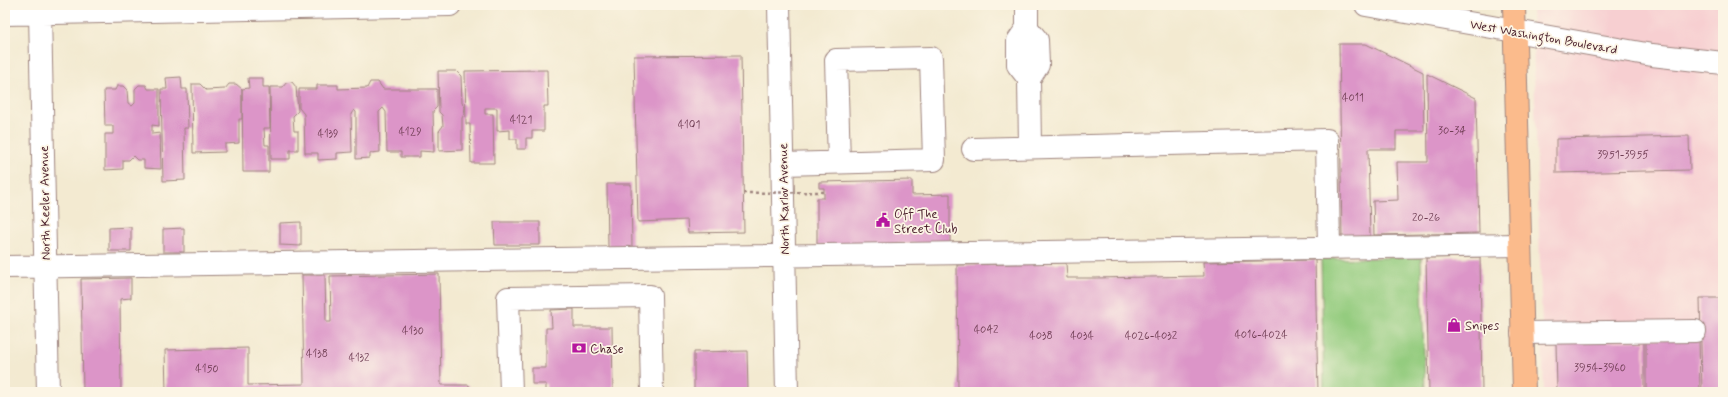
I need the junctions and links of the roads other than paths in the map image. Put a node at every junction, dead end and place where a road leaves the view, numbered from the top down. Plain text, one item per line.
1 (450, 5) edge
2 (780, 5) edge
3 (1027, 5) edge
4 (1366, 5) edge
5 (1514, 5) edge
6 (40, 13) junction
7 (5, 14) edge
8 (1514, 31) junction
9 (1723, 63) edge
10 (1030, 147) junction
11 (973, 149) dead end
12 (839, 162) junction
13 (783, 164) junction
14 (1520, 245) junction
15 (1329, 248) junction
16 (784, 257) junction
17 (46, 266) junction
18 (5, 267) edge
19 (1695, 331) dead end
20 (1522, 333) junction
21 (48, 392) edge
22 (511, 392) edge
23 (652, 392) edge
24 (787, 392) edge
25 (1524, 392) edge

1 - 6 street
2 - 13 street, North Karlov Avenue
3 - 10 street
4 - 8 street, West Washington Boulevard
5 - 8 main road
6 - 7 street
6 - 17 street, North Keeler Avenue
8 - 9 street, West Washington Boulevard
8 - 14 main road
10 - 11 street
10 - 15 street
12 - 12 street
12 - 13 street
13 - 16 street, North Karlov Avenue
14 - 15 street
14 - 20 main road
15 - 16 street
16 - 17 street
16 - 24 street, North Karlov Avenue
17 - 18 street
17 - 21 street, North Keeler Avenue
19 - 20 street
20 - 25 main road
22 - 23 street

